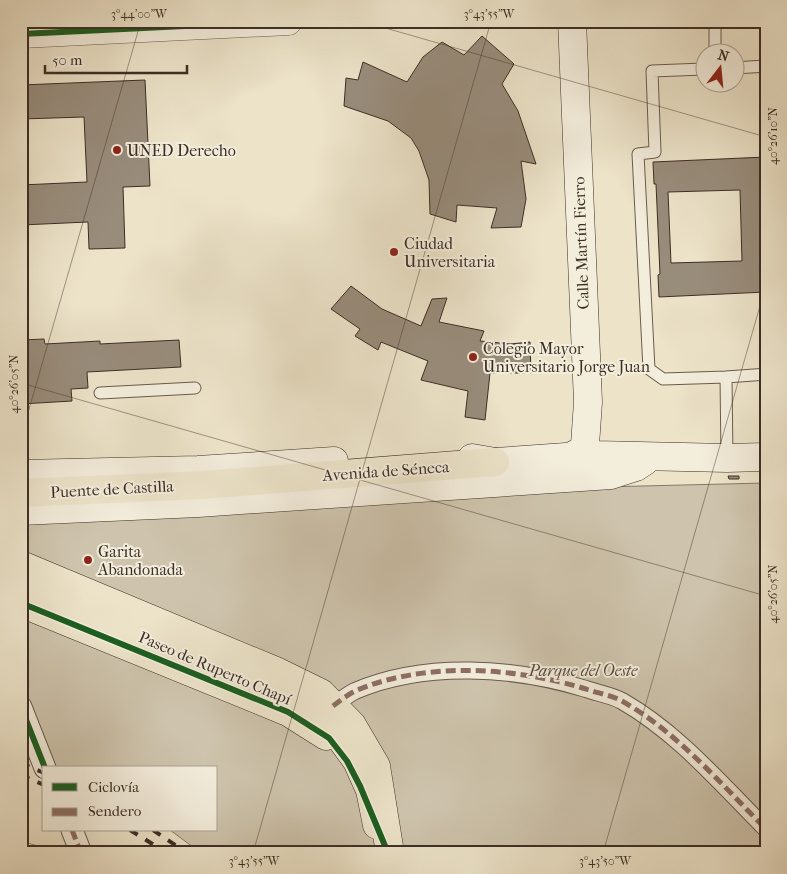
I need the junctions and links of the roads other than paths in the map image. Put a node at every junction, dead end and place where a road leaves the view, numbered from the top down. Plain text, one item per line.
1 (288, 21) edge
2 (572, 21) edge
3 (715, 21) edge
4 (21, 34) edge
5 (715, 42) edge
6 (766, 66) edge
7 (744, 67) edge
8 (694, 69) edge
9 (766, 374) edge
10 (726, 376) junction
11 (195, 388) dead end
12 (100, 393) dead end
13 (584, 451) junction
14 (650, 457) junction
15 (726, 458) junction
16 (766, 458) edge
17 (495, 462) junction
18 (21, 474) edge
19 (202, 485) joint
20 (21, 494) edge
21 (21, 511) edge
22 (21, 565) edge
23 (21, 586) edge
24 (21, 603) edge
25 (333, 706) junction
26 (21, 707) edge
27 (44, 766) edge
28 (377, 825) junction
29 (766, 829) edge
30 (73, 832) edge
31 (80, 853) edge
32 (389, 853) edge

1 - 4 main road
2 - 13 main road, Calle Martín Fierro
3 - 5 lane
6 - 7 lane
8 - 10 lane
9 - 10 lane
10 - 15 lane
11 - 12 lane
13 - 14 main road, Avenida de Séneca
13 - 17 main road, Avenida de Séneca
14 - 15 main road, Avenida de Séneca
14 - 21 main road
15 - 16 main road, Avenida de Séneca
17 - 18 main road
17 - 19 main road, Avenida de Séneca
19 - 20 main road, Puente de Castilla
22 - 25 main road, Paseo de Ruperto Chapí
23 - 28 main road
24 - 28 main road, Paseo de Ruperto Chapí
25 - 29 street
25 - 32 main road, Paseo de Ruperto Chapí
26 - 27 street
28 - 32 main road, Paseo de Ruperto Chapí
30 - 31 street

